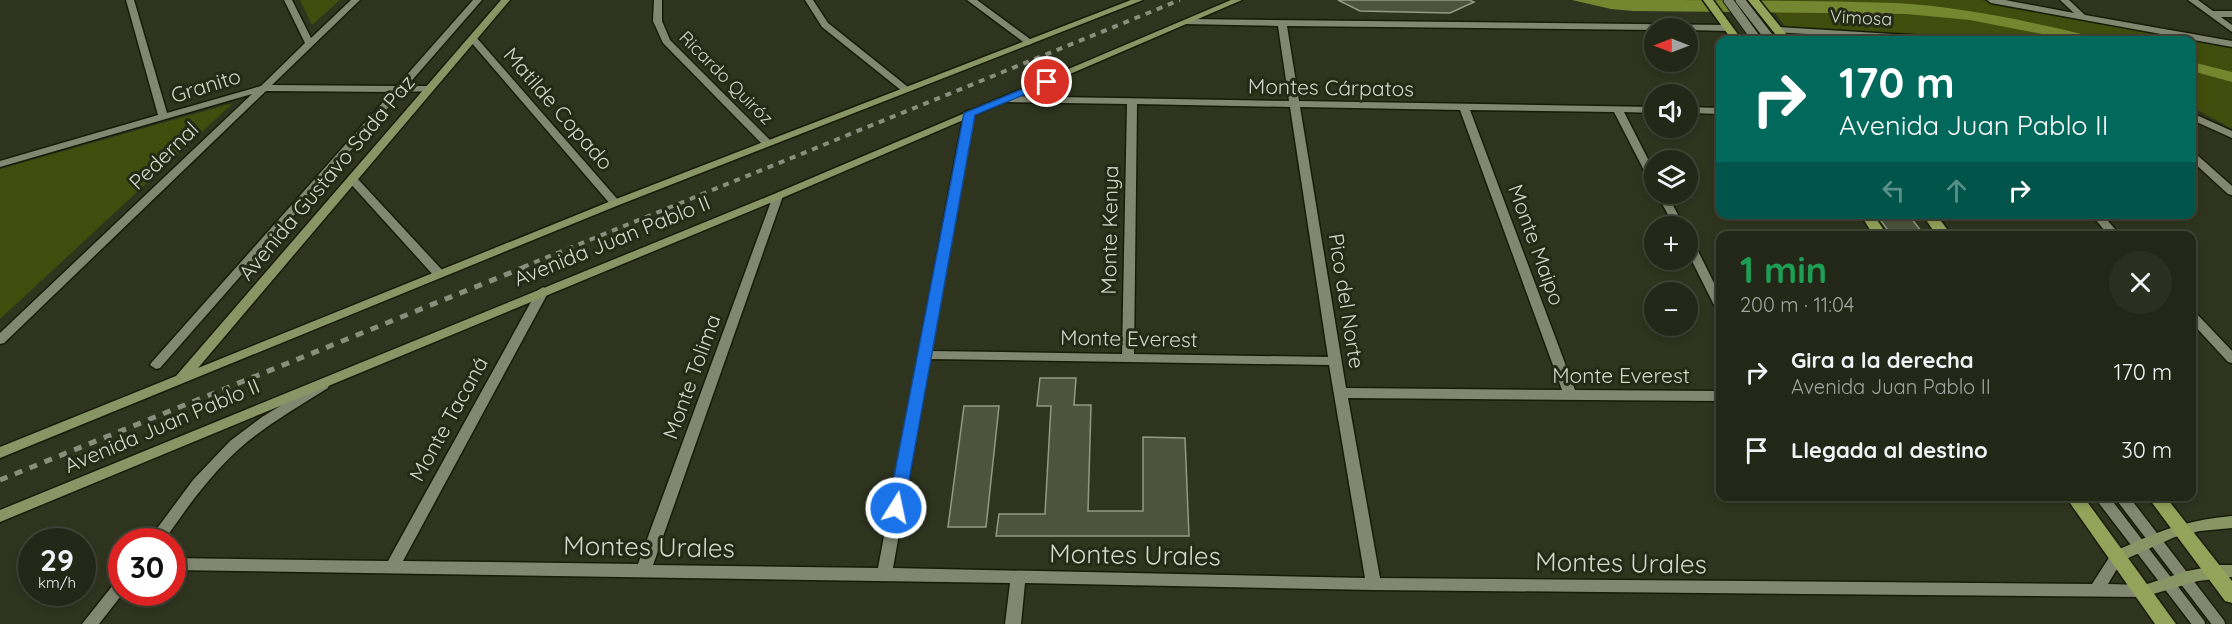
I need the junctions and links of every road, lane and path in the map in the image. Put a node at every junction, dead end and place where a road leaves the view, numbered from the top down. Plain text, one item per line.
1 (130, 0) edge
2 (288, 0) edge
3 (356, 0) edge
4 (478, 0) edge
5 (506, 0) edge
6 (658, 0) edge
7 (809, 0) edge
8 (972, 0) edge
9 (1139, 0) edge
10 (1238, 0) edge
11 (1708, 0) edge
12 (1728, 0) edge
13 (1740, 0) edge
14 (1753, 0) edge
15 (1991, 0) edge
16 (2064, 0) edge
17 (2192, 0) edge
18 (2212, 14) junction
19 (2232, 14) edge
20 (2081, 15) junction
21 (1188, 22) junction
22 (1282, 23) junction
23 (1728, 28) junction
24 (2232, 29) edge
25 (1777, 30) junction
26 (1734, 36) edge
27 (1754, 36) edge
28 (1768, 36) edge
29 (1782, 36) edge
30 (1867, 36) edge
31 (2190, 36) edge
32 (2196, 37) edge
33 (473, 39) junction
34 (1029, 42) junction
35 (310, 44) junction
36 (2232, 44) edge
37 (263, 88) junction
38 (397, 89) junction
39 (429, 89) junction
40 (905, 89) junction
41 (1006, 99) junction
42 (1132, 103) junction
43 (1295, 105) junction
44 (1464, 108) junction
45 (1618, 110) junction
46 (1644, 110) edge
47 (1698, 110) edge
48 (1716, 111) edge
49 (969, 113) junction
50 (164, 118) junction
51 (2196, 118) edge
52 (2232, 135) edge
53 (767, 143) junction
54 (2196, 160) edge
55 (1644, 161) edge
56 (0, 164) edge
57 (352, 179) junction
58 (2232, 192) edge
59 (778, 196) junction
60 (615, 203) junction
61 (1932, 219) edge
62 (2101, 219) edge
63 (1941, 231) edge
64 (2111, 231) edge
65 (1698, 262) edge
66 (439, 274) junction
67 (543, 291) junction
68 (1716, 297) edge
69 (2196, 320) edge
70 (0, 340) edge
71 (923, 355) junction
72 (1128, 358) junction
73 (2232, 359) edge
74 (1335, 361) junction
75 (156, 365) dead end
76 (342, 374) junction
77 (178, 382) junction
78 (1341, 393) junction
79 (1570, 395) junction
80 (1716, 396) edge
81 (0, 453) edge
82 (2077, 501) edge
83 (2105, 501) edge
84 (2125, 501) edge
85 (2158, 501) edge
86 (0, 516) edge
87 (2232, 522) edge
88 (164, 528) edge
89 (2180, 528) junction
90 (2153, 538) junction
91 (2139, 546) junction
92 (2117, 557) junction
93 (186, 564) edge
94 (393, 566) junction
95 (643, 571) junction
96 (2223, 571) edge
97 (884, 574) junction
98 (1018, 576) junction
99 (2183, 577) junction
100 (2167, 583) junction
101 (1374, 584) junction
102 (2097, 589) junction
103 (2143, 591) junction
104 (2232, 596) edge
105 (108, 602) edge
106 (90, 624) edge
107 (1013, 624) edge
108 (2166, 624) edge
109 (2199, 624) edge
110 (2219, 624) edge

1 - 50 street
2 - 35 street
3 - 35 street, Pedernal
4 - 38 street, Avenida Gustavo Sada Paz
5 - 33 main road, Avenida Gustavo Sada Paz
6 - 53 street, Ricardo Quiróz
7 - 40 street
8 - 34 street
9 - 34 main road, Avenida Juan Pablo II
10 - 21 main road, Avenida Juan Pablo II
11 - 23 main road
12 - 27 lane
13 - 28 lane
14 - 25 main road
15 - 20 street
16 - 20 street
17 - 18 street
18 - 19 street
18 - 24 street
20 - 31 street
21 - 22 street
21 - 41 main road, Avenida Juan Pablo II
22 - 23 street
22 - 43 street, Pico del Norte
23 - 26 main road
25 - 29 main road
25 - 30 street, Vimosa
32 - 36 street
33 - 39 main road, Avenida Gustavo Sada Paz
33 - 60 street, Matilde Copado
34 - 40 main road, Avenida Juan Pablo II
35 - 37 street, Pedernal
37 - 38 street, Granito
37 - 50 street, Granito
37 - 70 street, Pedernal
38 - 39 street, Granito
38 - 75 street, Avenida Gustavo Sada Paz
39 - 57 main road, Avenida Gustavo Sada Paz
40 - 53 main road, Avenida Juan Pablo II
41 - 42 street, Montes Cárpatos
41 - 49 main road, Avenida Juan Pablo II
42 - 43 street, Montes Cárpatos
42 - 72 street, Monte Kenya
43 - 44 street, Montes Cárpatos
43 - 74 street, Pico del Norte
44 - 45 street, Montes Cárpatos
44 - 79 street, Monte Maipo
45 - 46 street, Montes Cárpatos
45 - 55 street
47 - 48 street
49 - 59 main road, Avenida Juan Pablo II
49 - 71 street
50 - 56 street, Granito
51 - 52 street
53 - 60 main road, Avenida Juan Pablo II
54 - 58 street
57 - 66 street
57 - 77 main road, Avenida Gustavo Sada Paz
59 - 67 main road, Avenida Juan Pablo II
59 - 95 street, Monte Tolima
60 - 66 main road, Avenida Juan Pablo II
61 - 63 main road
62 - 64 street
65 - 68 street
66 - 77 main road, Avenida Juan Pablo II
67 - 76 main road, Avenida Juan Pablo II
67 - 94 street, Monte Tacaná
69 - 73 street
71 - 72 street, Monte Everest
71 - 97 street
72 - 74 street, Monte Everest
74 - 78 street, Pico del Norte
76 - 86 main road, Avenida Juan Pablo II
76 - 88 street
77 - 81 main road, Avenida Juan Pablo II
78 - 79 street, Monte Everest
78 - 101 street, Pico del Norte
79 - 80 street, Monte Everest
82 - 92 main road
83 - 91 lane
84 - 90 lane
85 - 89 main road
87 - 89 main road
89 - 90 main road
89 - 96 main road
90 - 91 main road
90 - 99 lane
91 - 92 main road
91 - 100 lane
92 - 102 street
92 - 103 main road
93 - 94 street, Montes Urales
94 - 95 street, Montes Urales
95 - 97 street, Montes Urales
96 - 99 main road
96 - 104 main road
97 - 98 street, Montes Urales
98 - 101 street, Montes Urales
98 - 107 street
99 - 100 main road
99 - 110 lane
100 - 103 main road
100 - 109 lane
101 - 102 street, Montes Urales
102 - 103 street, Montes Urales
103 - 108 main road
105 - 106 street

